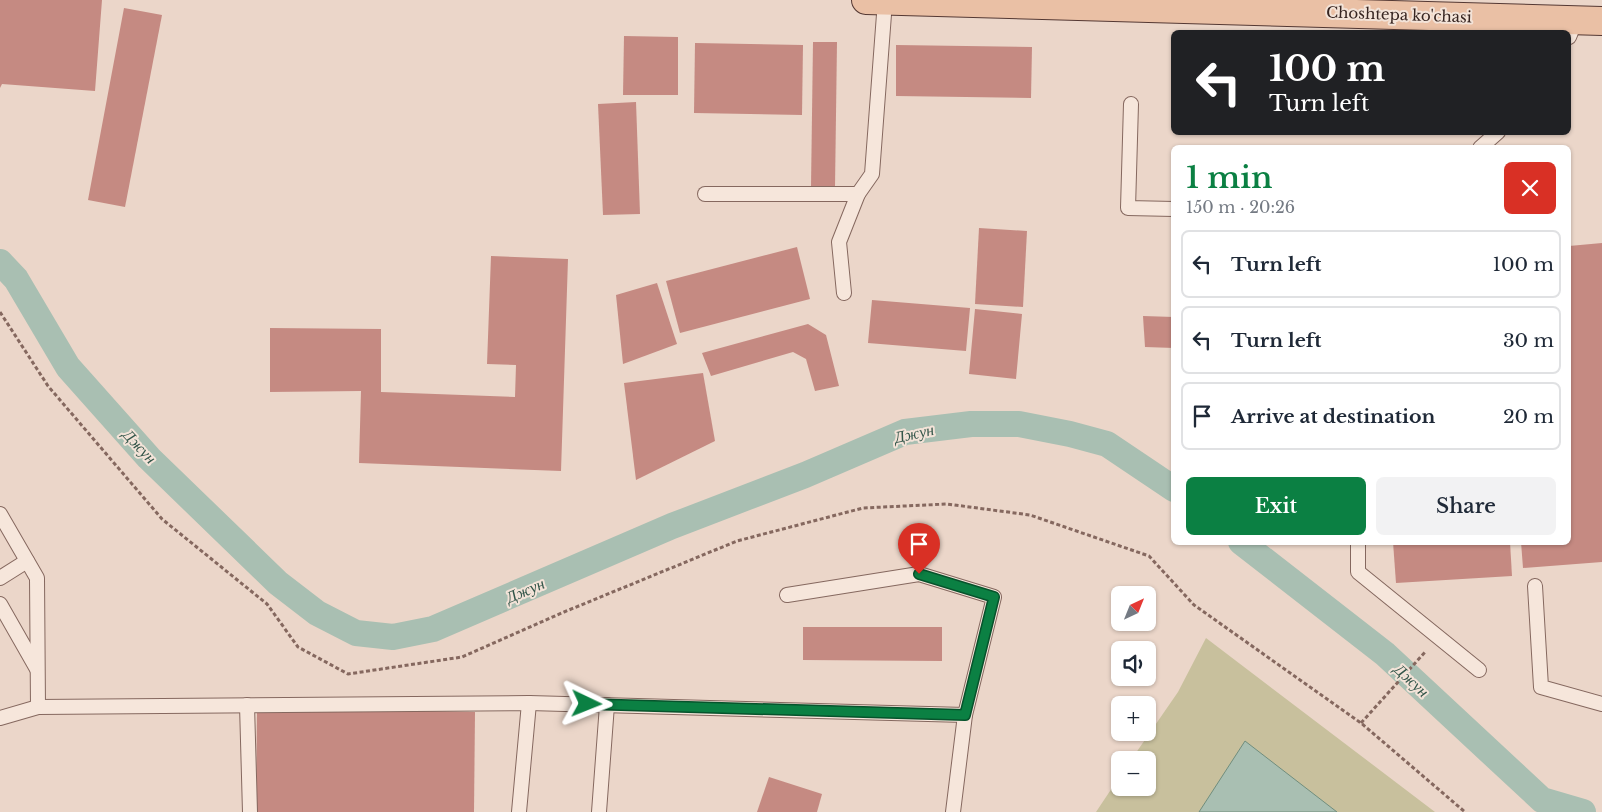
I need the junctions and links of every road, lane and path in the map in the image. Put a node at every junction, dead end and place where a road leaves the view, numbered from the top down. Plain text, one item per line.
1 (875, 0) edge
2 (1582, 26) edge
3 (1132, 104) dead end
4 (1495, 135) edge
5 (1483, 145) edge
6 (705, 194) dead end
7 (858, 194) junction
8 (1171, 209) edge
9 (844, 292) dead end
10 (0, 312) edge
11 (0, 514) edge
12 (1358, 545) edge
13 (27, 561) junction
14 (0, 578) edge
15 (1535, 586) dead end
16 (787, 596) dead end
17 (0, 604) edge
18 (1429, 648) dead end
19 (37, 670) junction
20 (1479, 670) dead end
21 (529, 703) junction
22 (1602, 704) edge
23 (247, 705) junction
24 (607, 705) junction
25 (38, 707) junction
26 (965, 715) junction
27 (0, 718) edge
28 (1361, 723) junction
29 (601, 811) edge
30 (250, 812) edge
31 (519, 812) edge
32 (953, 812) edge
33 (1465, 812) edge

1 - 2 main road, Choshtepa ko'chasi
1 - 7 lane
3 - 8 lane
4 - 5 lane
6 - 7 lane
7 - 9 lane
10 - 28 path
11 - 13 lane
12 - 20 lane
13 - 14 lane
13 - 19 lane
15 - 22 lane
16 - 26 lane
17 - 19 lane
18 - 28 path
19 - 25 lane
21 - 23 lane
21 - 24 lane
21 - 31 lane
23 - 25 lane
23 - 30 lane
24 - 26 lane
24 - 29 lane
25 - 27 lane
26 - 32 lane
28 - 33 path

